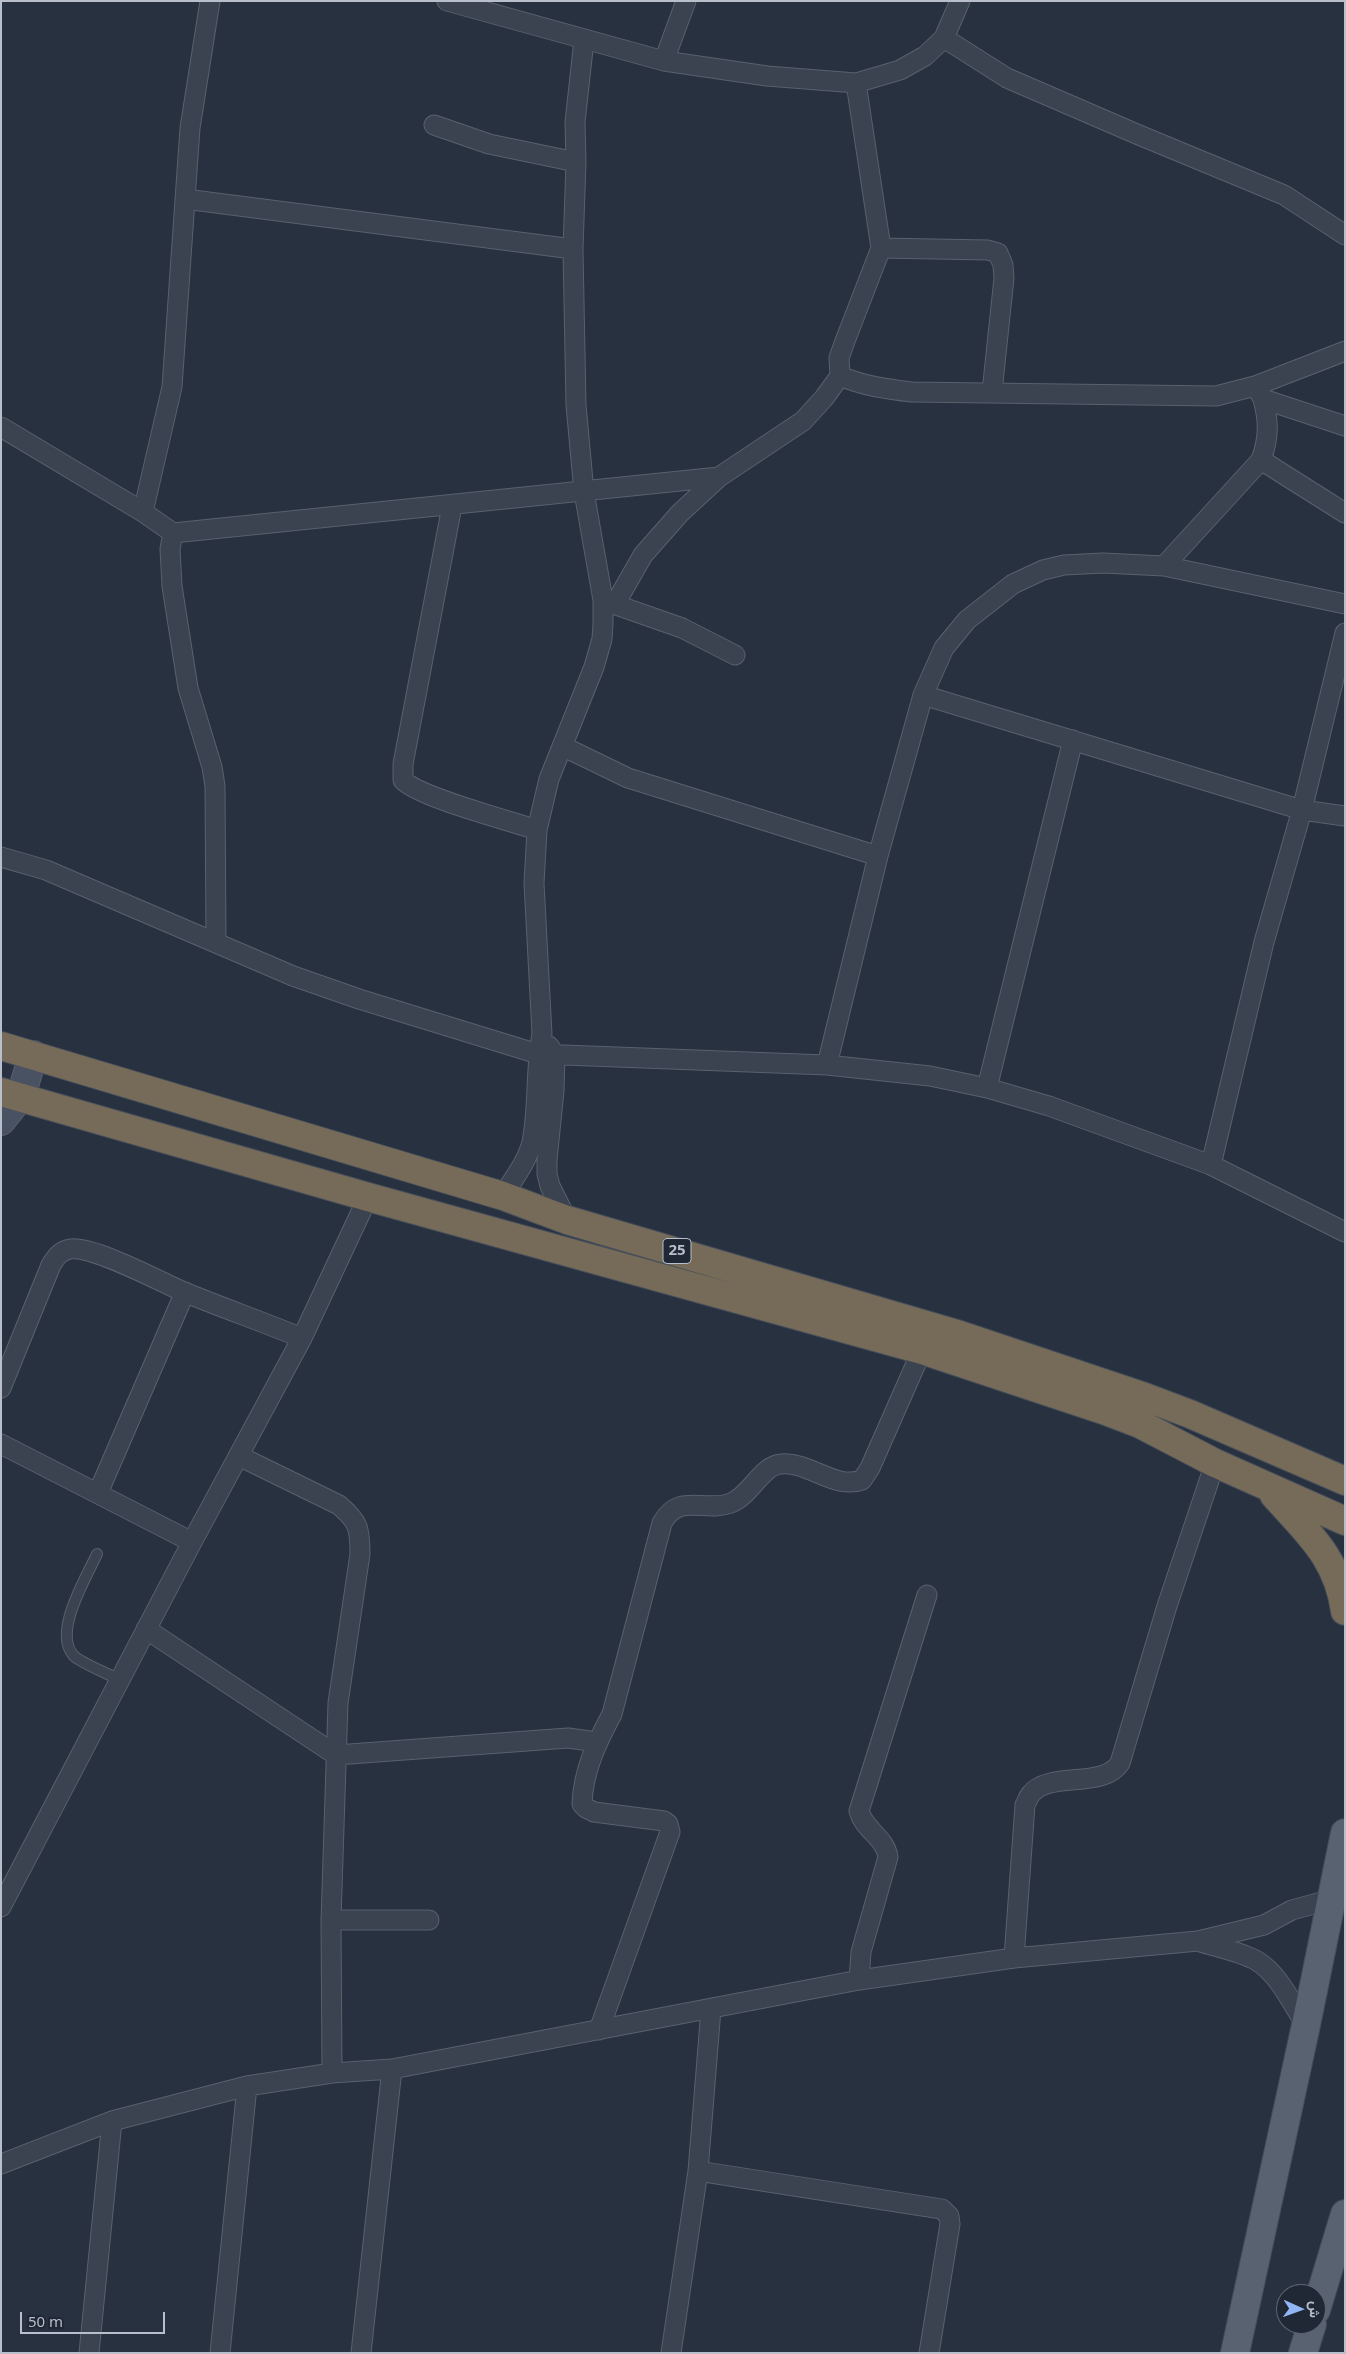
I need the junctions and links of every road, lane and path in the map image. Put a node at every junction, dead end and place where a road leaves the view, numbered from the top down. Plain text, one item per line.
1 (210, 1) edge
2 (447, 1) edge
3 (686, 1) edge
4 (960, 1) edge
5 (944, 38) junction
6 (584, 40) junction
7 (664, 60) junction
8 (856, 83) junction
9 (434, 125) dead end
10 (576, 162) junction
11 (185, 199) junction
12 (1345, 235) edge
13 (881, 248) junction
14 (573, 249) junction
15 (1345, 350) edge
16 (840, 376) junction
17 (992, 392) junction
18 (1259, 393) junction
19 (1345, 426) edge
20 (1, 427) edge
21 (1261, 460) junction
22 (719, 477) junction
23 (584, 492) junction
24 (452, 506) junction
25 (143, 512) junction
26 (1345, 513) edge
27 (173, 533) junction
28 (1164, 566) junction
29 (609, 602) junction
30 (1345, 604) edge
31 (1345, 633) edge
32 (735, 654) dead end
33 (923, 695) junction
34 (1073, 740) junction
35 (562, 746) junction
36 (1302, 810) junction
37 (1345, 816) edge
38 (537, 830) junction
39 (878, 856) junction
40 (1, 857) edge
41 (216, 942) junction
42 (1, 1046) edge
43 (547, 1054) junction
44 (33, 1055) junction
45 (827, 1065) junction
46 (987, 1088) junction
47 (11, 1094) edge
48 (1, 1121) edge
49 (1211, 1165) junction
50 (503, 1196) junction
51 (368, 1197) junction
52 (567, 1220) junction
53 (1345, 1232) edge
54 (185, 1292) junction
55 (302, 1338) junction
56 (922, 1350) junction
57 (1, 1388) edge
58 (1, 1444) edge
59 (239, 1456) junction
60 (1215, 1463) junction
61 (1345, 1481) edge
62 (1268, 1488) junction
63 (98, 1494) junction
64 (1345, 1521) edge
65 (192, 1542) junction
66 (97, 1554) dead end
67 (927, 1595) dead end
68 (1345, 1611) edge
69 (146, 1630) junction
70 (120, 1680) junction
71 (597, 1742) junction
72 (336, 1754) junction
73 (1345, 1833) edge
74 (1332, 1900) junction
75 (1, 1907) edge
76 (331, 1920) junction
77 (429, 1920) dead end
78 (1198, 1941) junction
79 (1014, 1958) junction
80 (859, 1980) junction
81 (710, 2009) junction
82 (1306, 2025) junction
83 (599, 2030) junction
84 (392, 2069) junction
85 (332, 2073) junction
86 (247, 2086) junction
87 (112, 2121) junction
88 (1, 2164) edge
89 (698, 2170) junction
90 (1345, 2214) edge
91 (1324, 2284) edge
92 (1309, 2334) edge
93 (89, 2353) edge
94 (220, 2353) edge
95 (361, 2353) edge
96 (671, 2353) edge
97 (930, 2353) edge
98 (1235, 2353) edge
99 (1303, 2353) edge

1 - 11 street
2 - 6 street
3 - 7 street
4 - 5 street
5 - 8 street
5 - 12 street
6 - 7 street
6 - 10 street
7 - 8 street
8 - 13 street
9 - 10 street
10 - 14 street
11 - 14 street
11 - 25 street
13 - 16 street
13 - 17 street
14 - 23 street
15 - 18 street
16 - 17 street
16 - 22 street
17 - 18 street
18 - 19 street
18 - 21 street
20 - 25 street
21 - 26 street
21 - 28 street
22 - 23 street
22 - 29 street
23 - 24 street
23 - 29 street
24 - 27 street
24 - 38 street
25 - 27 street
27 - 41 street
28 - 30 street
28 - 33 street
29 - 32 street
29 - 35 street
31 - 36 street
33 - 34 street
33 - 39 street
34 - 36 street
34 - 46 street
35 - 38 street
35 - 39 street
36 - 37 street
36 - 49 street
38 - 43 street
39 - 45 street
40 - 41 street
41 - 43 street
42 - 44 highway, 25
43 - 45 street
43 - 50 street
43 - 52 street
44 - 47 street
44 - 50 highway, 25
45 - 46 street
46 - 49 street
47 - 48 street
47 - 51 highway, 25
49 - 53 street
50 - 52 highway, 25
51 - 55 street
51 - 56 highway, 25
52 - 61 highway, 25
54 - 55 street
54 - 57 street
54 - 63 street
55 - 59 street
56 - 60 highway, 25
56 - 71 street
58 - 63 street
59 - 65 street
59 - 72 street
60 - 62 highway, 25
60 - 79 street
62 - 64 highway, 25
62 - 68 highway
63 - 65 street
65 - 69 street
66 - 70 lane
67 - 80 street
69 - 70 street
69 - 72 street
70 - 75 street
71 - 72 street
71 - 83 street
72 - 76 street
73 - 74 main road
74 - 78 street
74 - 82 main road
76 - 77 street
76 - 85 street
78 - 79 street
78 - 82 street
79 - 80 street
80 - 81 street
81 - 83 street
81 - 89 street
82 - 98 main road
83 - 84 street
84 - 85 street
84 - 95 street
85 - 86 street
86 - 87 street
86 - 94 street
87 - 88 street
87 - 93 street
89 - 96 street
89 - 97 street
90 - 91 main road
92 - 99 main road

